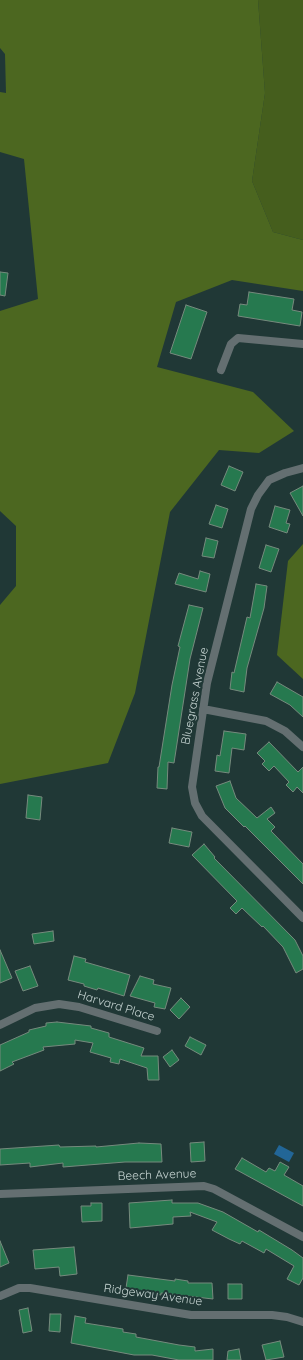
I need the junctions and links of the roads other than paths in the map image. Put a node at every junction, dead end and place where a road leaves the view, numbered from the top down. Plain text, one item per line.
1 (303, 344) edge
2 (221, 370) dead end
3 (303, 468) edge
4 (203, 709) junction
5 (303, 747) edge
6 (303, 918) edge
7 (0, 1025) edge
8 (157, 1031) dead end
9 (0, 1194) edge
10 (303, 1238) edge
11 (0, 1296) edge
12 (303, 1322) edge

1 - 2 street
3 - 4 street, Bluegrass Avenue
4 - 5 street
4 - 6 street, Bluegrass Avenue
7 - 8 street, Harvard Place
9 - 10 street, Beech Avenue
11 - 12 street, Ridgeway Avenue

